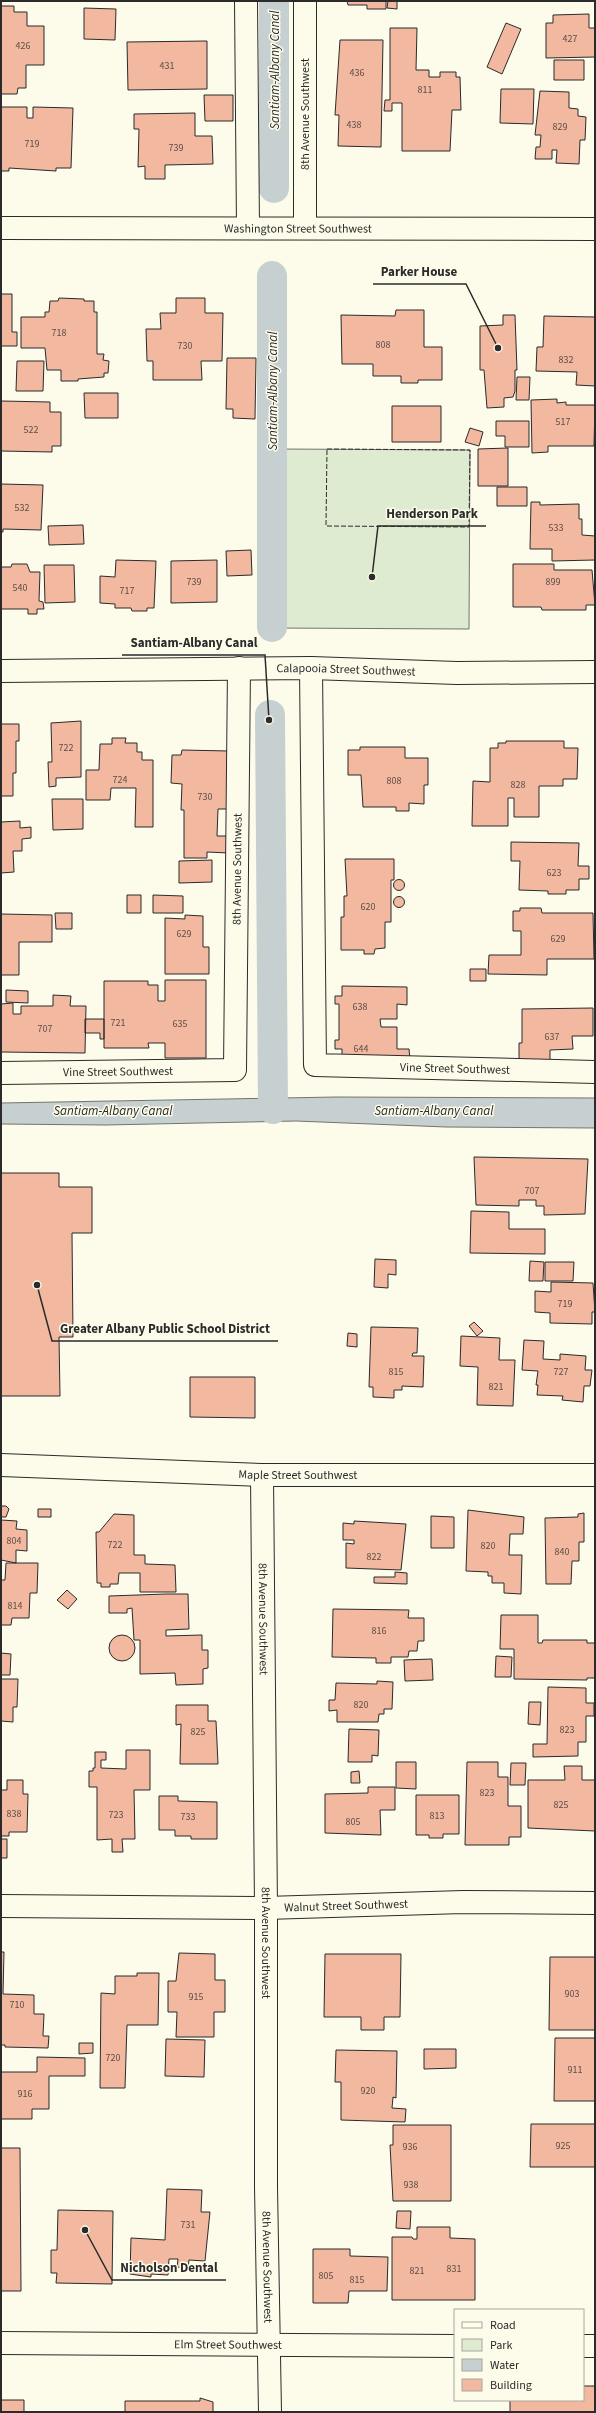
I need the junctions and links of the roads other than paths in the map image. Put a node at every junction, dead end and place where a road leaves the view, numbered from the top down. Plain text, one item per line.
1 (246, 1) edge
2 (304, 1) edge
3 (1, 228) edge
4 (248, 228) junction
5 (305, 228) junction
6 (595, 229) edge
7 (239, 668) junction
8 (311, 668) junction
9 (1, 671) edge
10 (595, 672) edge
11 (235, 1070) joint
12 (595, 1072) edge
13 (1, 1073) edge
14 (1, 1465) edge
15 (262, 1475) junction
16 (595, 1475) edge
17 (595, 1903) edge
18 (1, 1906) edge
19 (266, 1908) junction
20 (1, 2344) edge
21 (454, 2346) edge
22 (584, 2346) edge
23 (595, 2346) edge
24 (270, 2347) junction
25 (270, 2412) edge

1 - 4 street
2 - 5 street, 8th Avenue Southwest
3 - 4 street, Washington Street Southwest
4 - 5 street, Washington Street Southwest
5 - 6 street, Washington Street Southwest
7 - 8 street, Calapooia Street Southwest
7 - 9 street, Calapooia Street Southwest
7 - 11 street, 8th Avenue Southwest
8 - 10 street, Calapooia Street Southwest
8 - 12 street, Vine Street Southwest
11 - 13 street, Vine Street Southwest
14 - 15 street, Maple Street Southwest
15 - 16 street, Maple Street Southwest
15 - 19 street, 8th Avenue Southwest
17 - 19 street, Walnut Street Southwest
18 - 19 street, Walnut Street Southwest
19 - 24 street, 8th Avenue Southwest
20 - 24 street, Elm Street Southwest
21 - 24 street, Elm Street Southwest
22 - 23 street
24 - 25 street, 8th Avenue Southwest

